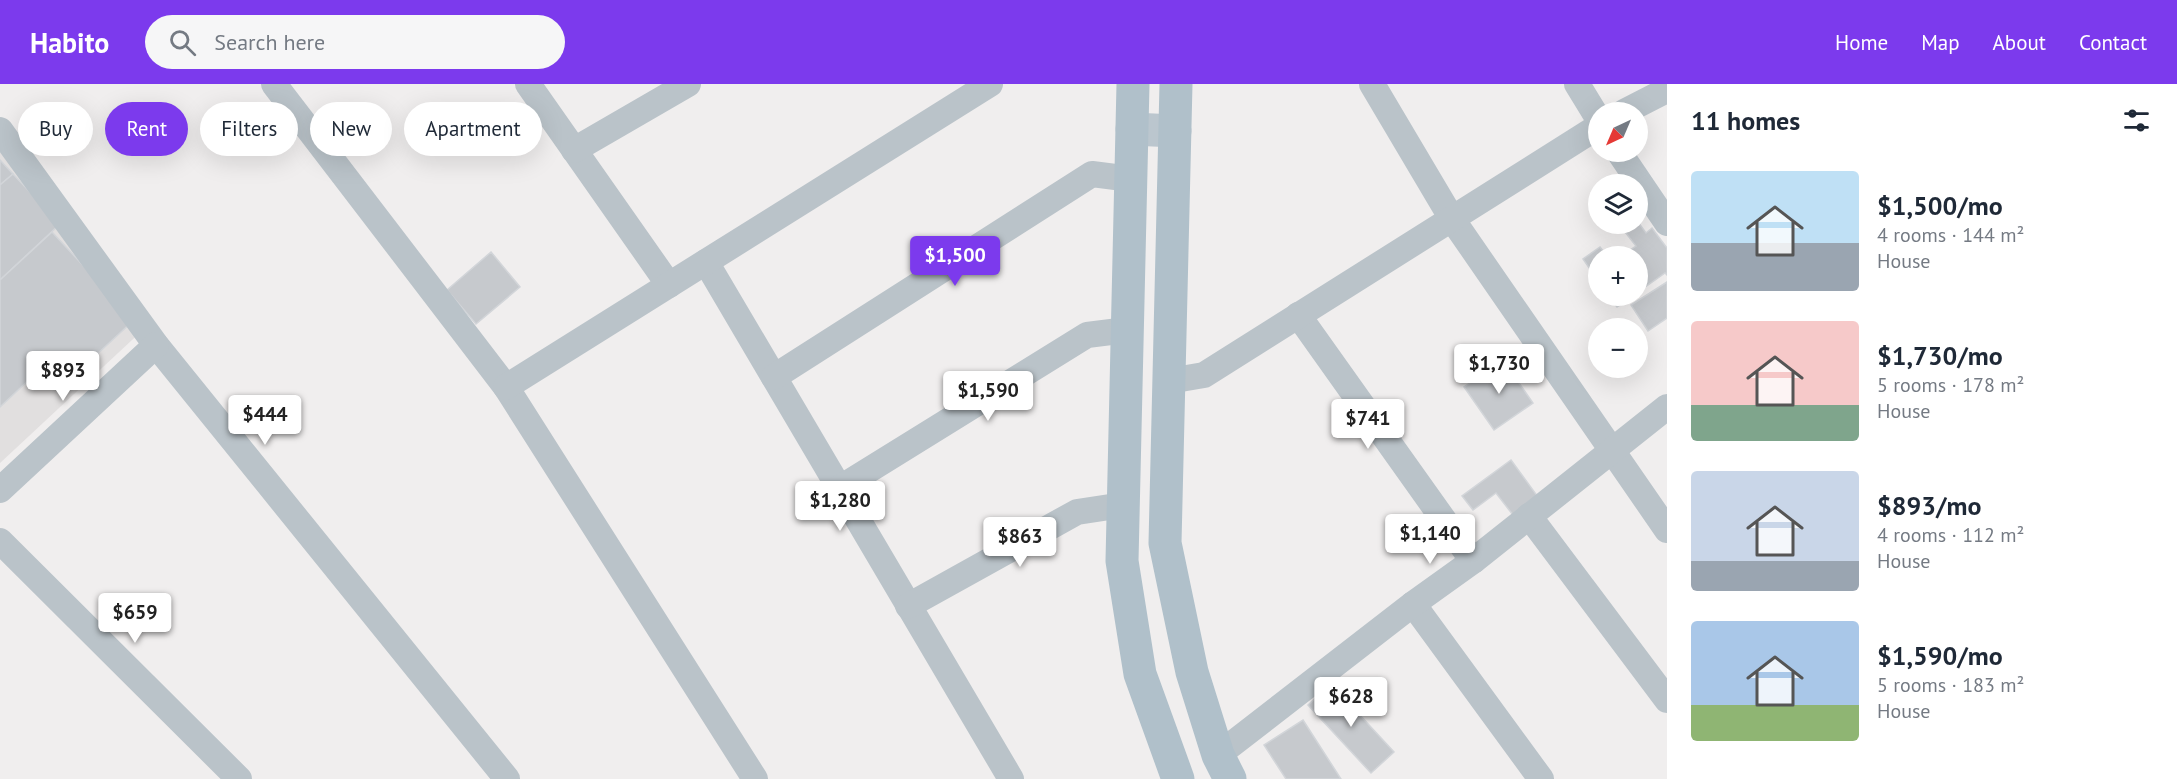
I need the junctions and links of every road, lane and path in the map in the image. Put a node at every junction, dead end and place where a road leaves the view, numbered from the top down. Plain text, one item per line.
1 (274, 84) edge
2 (528, 84) edge
3 (688, 84) edge
4 (990, 84) edge
5 (1133, 84) edge
6 (1176, 84) edge
7 (1372, 84) edge
8 (1577, 84) edge
9 (1667, 90) edge
10 (1588, 102) edge
11 (1644, 102) edge
12 (1132, 129) junction
13 (0, 130) edge
14 (1175, 131) junction
15 (1588, 133) edge
16 (574, 150) junction
17 (1626, 162) edge
18 (1131, 178) junction
19 (1452, 219) junction
20 (1667, 223) edge
21 (706, 262) junction
22 (669, 285) junction
23 (1298, 315) junction
24 (1127, 330) junction
25 (156, 345) junction
26 (774, 377) junction
27 (1169, 381) junction
28 (507, 387) junction
29 (1667, 407) edge
30 (1611, 451) junction
31 (840, 488) junction
32 (0, 490) edge
33 (1123, 505) junction
34 (1529, 516) junction
35 (1667, 530) edge
36 (0, 541) edge
37 (1473, 561) junction
38 (1413, 604) junction
39 (909, 606) junction
40 (1667, 700) edge
41 (1224, 767) edge
42 (239, 779) edge
43 (507, 779) edge
44 (755, 779) edge
45 (1011, 779) edge
46 (1178, 779) edge
47 (1541, 779) edge

1 - 28 street
2 - 16 street
3 - 16 street
4 - 21 street
5 - 12 main road
6 - 14 main road
7 - 19 street
8 - 10 street
9 - 11 street
12 - 14 street
12 - 18 main road
13 - 25 street
14 - 27 main road
15 - 19 street
16 - 22 street
17 - 20 street
18 - 24 main road
18 - 26 street
19 - 23 street
19 - 30 street
21 - 22 street
21 - 26 street
22 - 28 street
23 - 27 street
23 - 37 street
24 - 31 street
24 - 33 main road
25 - 32 street
25 - 43 street
26 - 31 street
27 - 41 main road
28 - 44 street
29 - 30 street
30 - 34 street
30 - 35 street
31 - 39 street
33 - 39 street
33 - 46 main road
34 - 37 street
34 - 40 street
36 - 42 street
37 - 38 street
38 - 41 street
38 - 47 street
39 - 45 street

